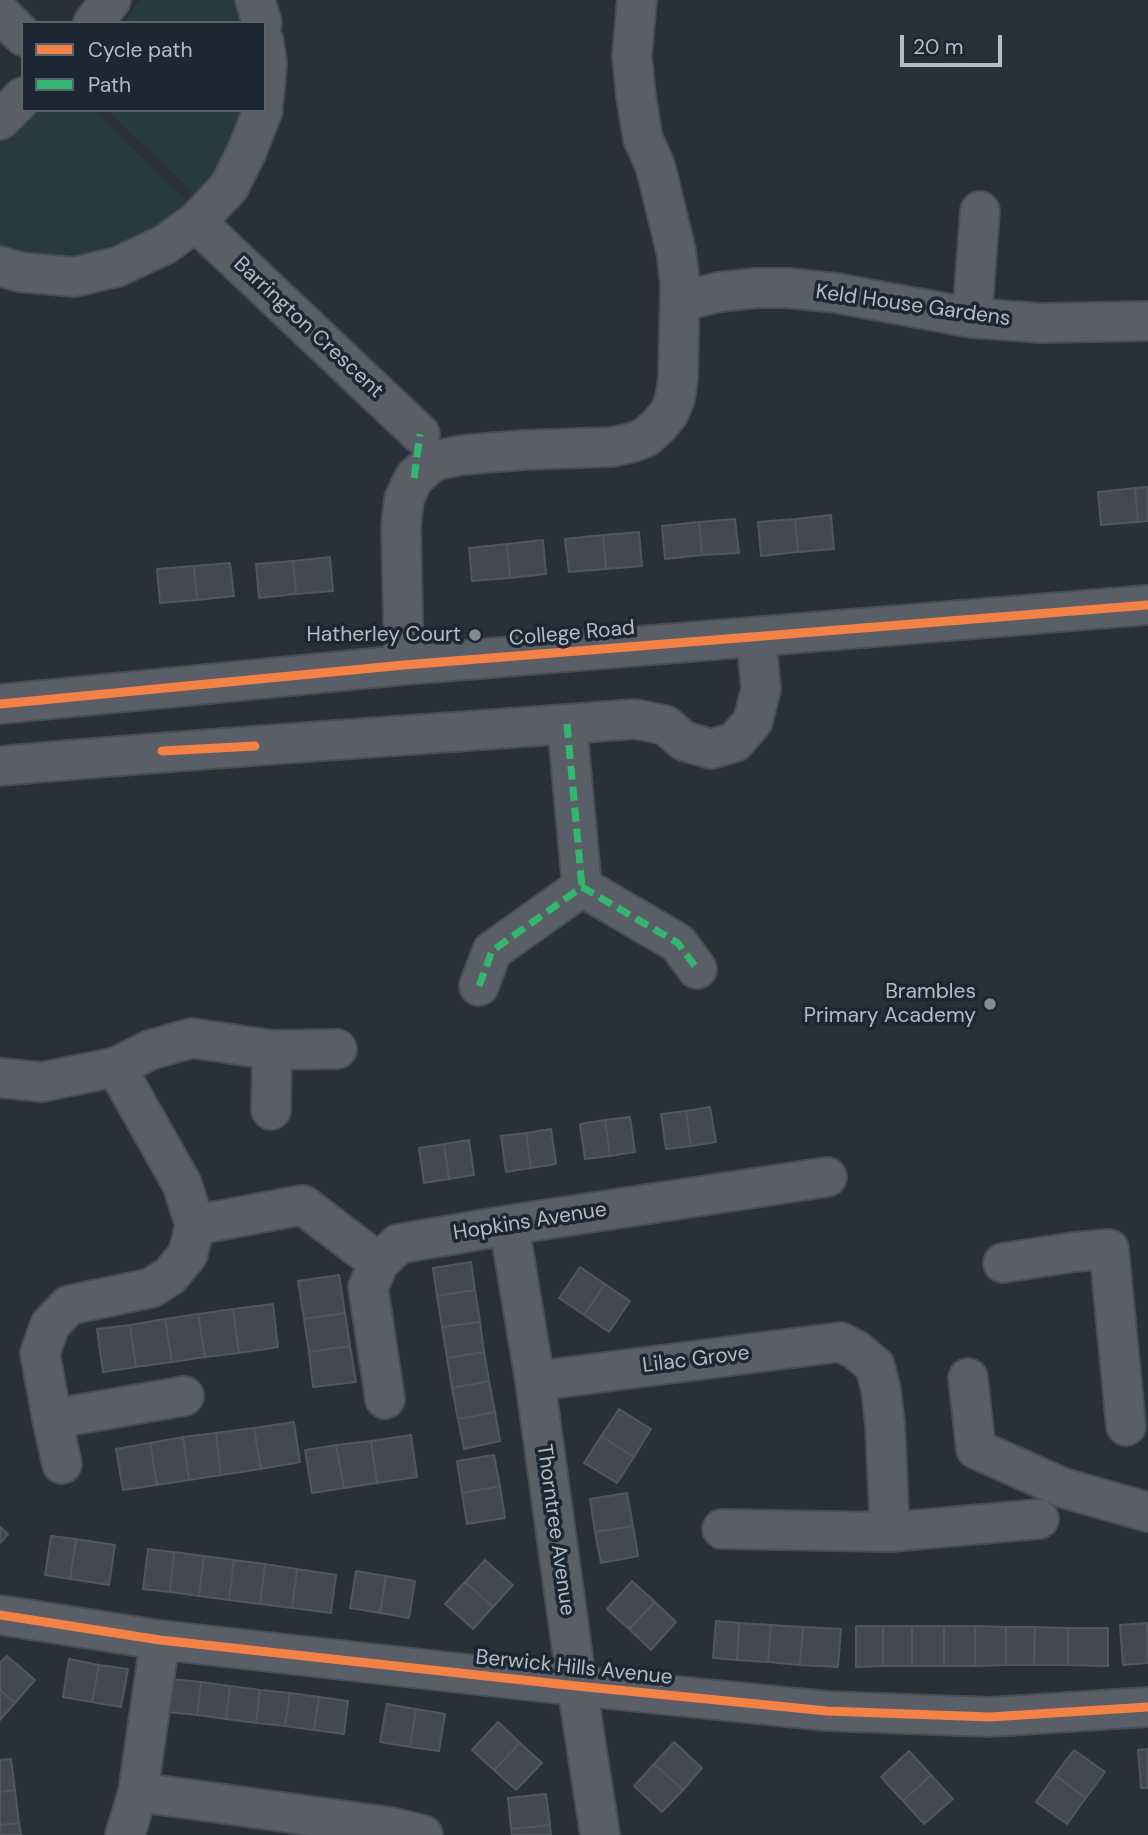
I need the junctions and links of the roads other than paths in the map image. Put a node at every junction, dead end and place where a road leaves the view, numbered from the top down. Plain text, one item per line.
1 (111, 0) edge
2 (255, 0) edge
3 (637, 0) edge
4 (0, 13) edge
5 (95, 21) edge
6 (261, 21) edge
7 (21, 34) edge
8 (266, 56) edge
9 (266, 75) edge
10 (21, 99) edge
11 (262, 112) edge
12 (0, 120) edge
13 (980, 211) dead end
14 (196, 222) junction
15 (0, 265) edge
16 (680, 302) junction
17 (972, 318) junction
18 (1148, 321) edge
19 (419, 434) dead end
20 (1148, 605) edge
21 (756, 637) junction
22 (404, 665) junction
23 (0, 704) edge
24 (567, 724) junction
25 (0, 766) edge
26 (582, 887) junction
27 (697, 969) dead end
28 (479, 986) dead end
29 (337, 1049) dead end
30 (272, 1050) junction
31 (116, 1067) junction
32 (0, 1077) edge
33 (271, 1110) dead end
34 (827, 1177) dead end
35 (195, 1225) junction
36 (509, 1225) junction
37 (379, 1263) junction
38 (1003, 1263) dead end
39 (968, 1378) dead end
40 (535, 1381) junction
41 (184, 1396) dead end
42 (385, 1399) dead end
43 (52, 1419) junction
44 (1126, 1426) dead end
45 (62, 1464) dead end
46 (1148, 1512) edge
47 (1039, 1519) dead end
48 (722, 1529) dead end
49 (890, 1532) junction
50 (0, 1615) edge
51 (160, 1640) junction
52 (577, 1686) junction
53 (1148, 1707) edge
54 (138, 1791) junction
55 (125, 1835) edge
56 (423, 1835) edge
57 (600, 1835) edge

1 - 5 street
2 - 6 street
3 - 16 street
4 - 7 street
8 - 9 street
10 - 12 street
11 - 14 street
13 - 17 street
14 - 15 street
14 - 19 street, Barrington Crescent
16 - 17 street, Keld House Gardens
16 - 22 street
17 - 18 street, Keld House Gardens
20 - 21 street, College Road
21 - 22 street, College Road
21 - 24 street
22 - 23 street, College Road
24 - 25 street
24 - 26 street
26 - 27 street
26 - 28 street
29 - 30 street
30 - 31 street
30 - 33 street
31 - 32 street
31 - 35 street
34 - 36 street, Hopkins Avenue
35 - 37 street
35 - 43 street
36 - 37 street, Hopkins Avenue
36 - 40 street, Thorntree Avenue
37 - 42 street
38 - 44 street
39 - 46 street
40 - 49 street, Lilac Grove
40 - 52 street, Thorntree Avenue
41 - 43 street
43 - 45 street
47 - 49 street
48 - 49 street
50 - 51 street, Berwick Hills Avenue
51 - 52 street, Berwick Hills Avenue
51 - 54 street
52 - 53 street, Berwick Hills Avenue
52 - 57 street, Thorntree Avenue
54 - 55 street
54 - 56 street

